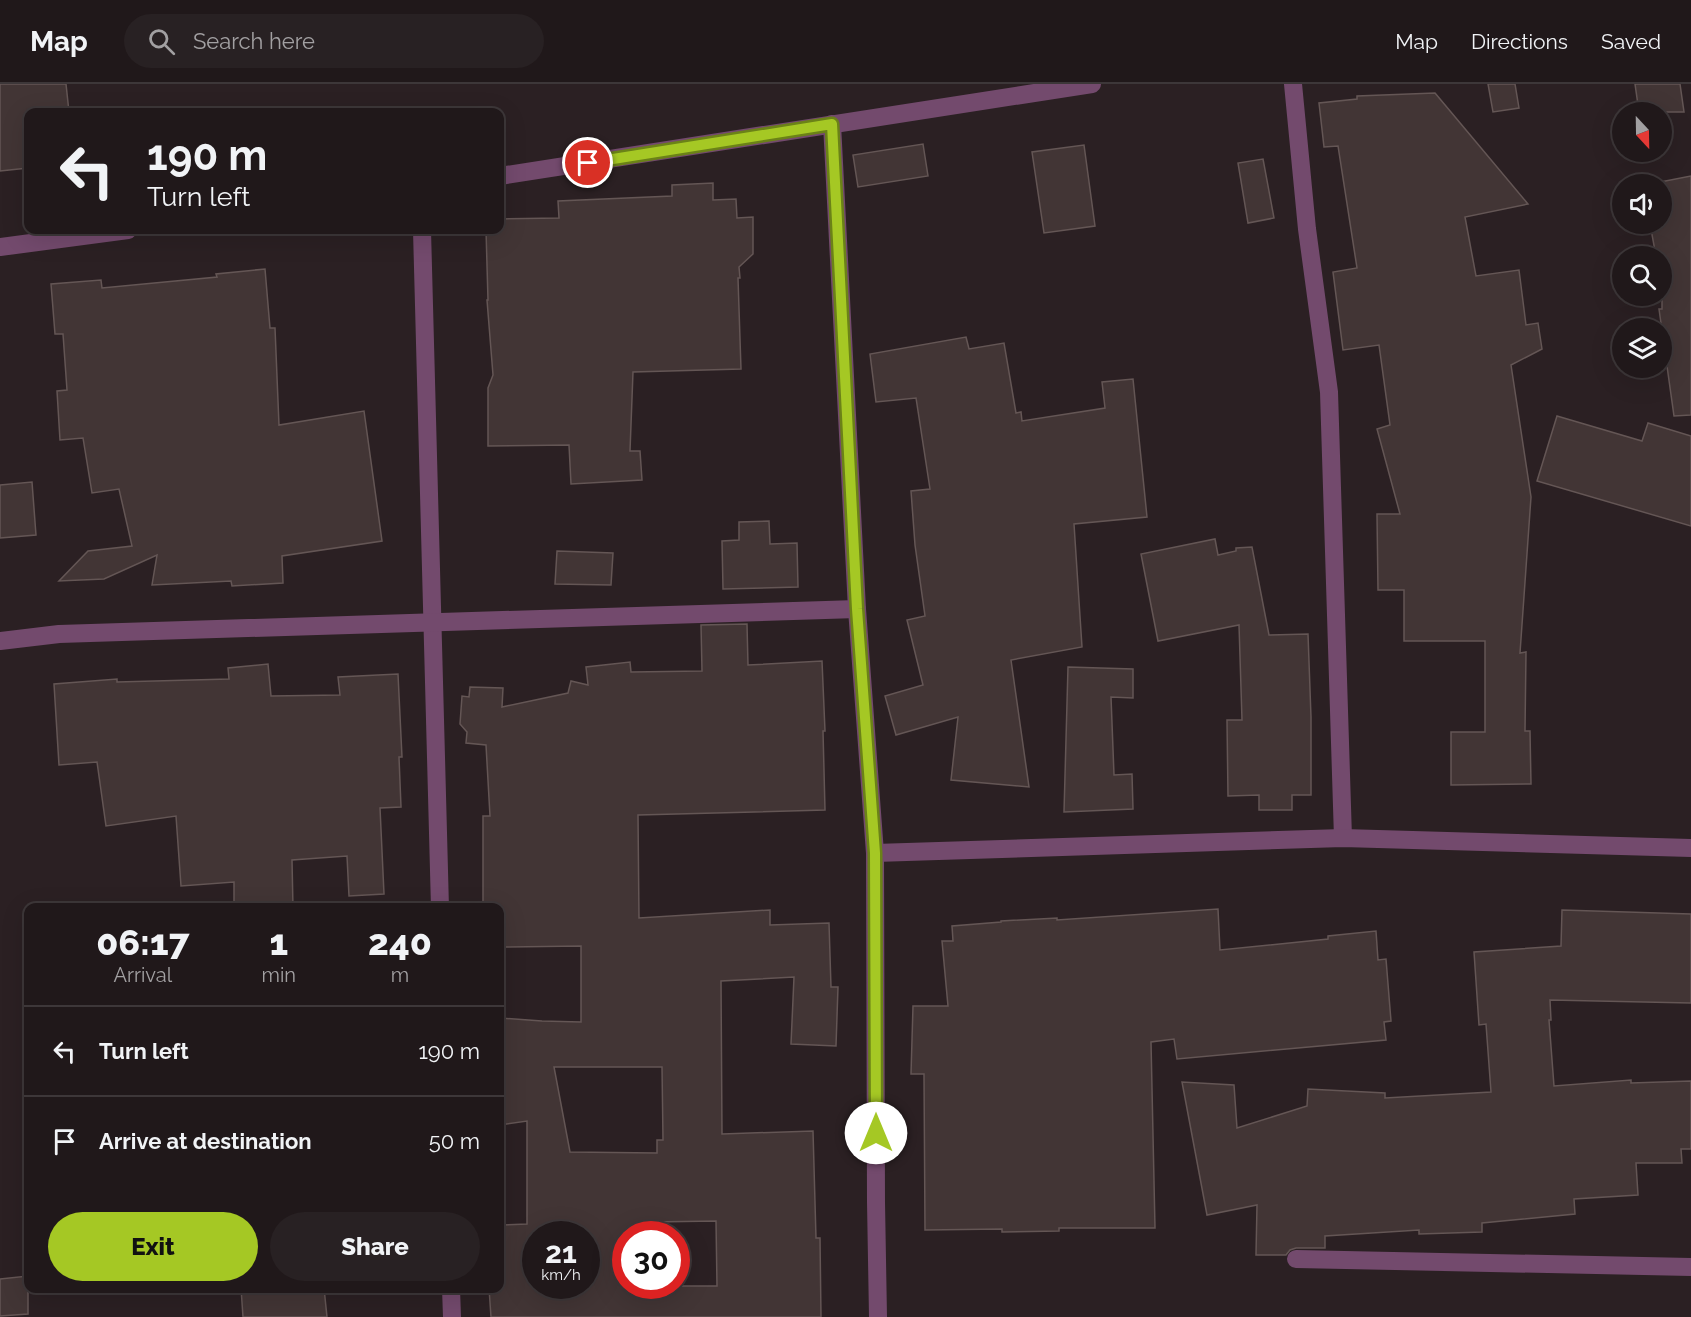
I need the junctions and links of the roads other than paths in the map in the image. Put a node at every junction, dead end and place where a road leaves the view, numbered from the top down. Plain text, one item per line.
1 (1092, 84) edge
2 (1293, 84) edge
3 (832, 124) junction
4 (504, 176) edge
5 (98, 234) edge
6 (422, 234) edge
7 (0, 247) edge
8 (857, 609) junction
9 (432, 622) junction
10 (0, 641) edge
11 (1343, 838) junction
12 (1691, 848) edge
13 (875, 853) junction
14 (440, 903) edge
15 (1296, 1259) dead end
16 (1691, 1267) edge
17 (451, 1293) edge
18 (452, 1317) edge
19 (878, 1317) edge

1 - 3 street
2 - 11 street
3 - 4 street
3 - 8 street
5 - 7 street
6 - 9 street
8 - 9 street
8 - 13 street
9 - 10 street
9 - 14 street
11 - 12 street
11 - 13 street
13 - 19 street
15 - 16 street
17 - 18 street

